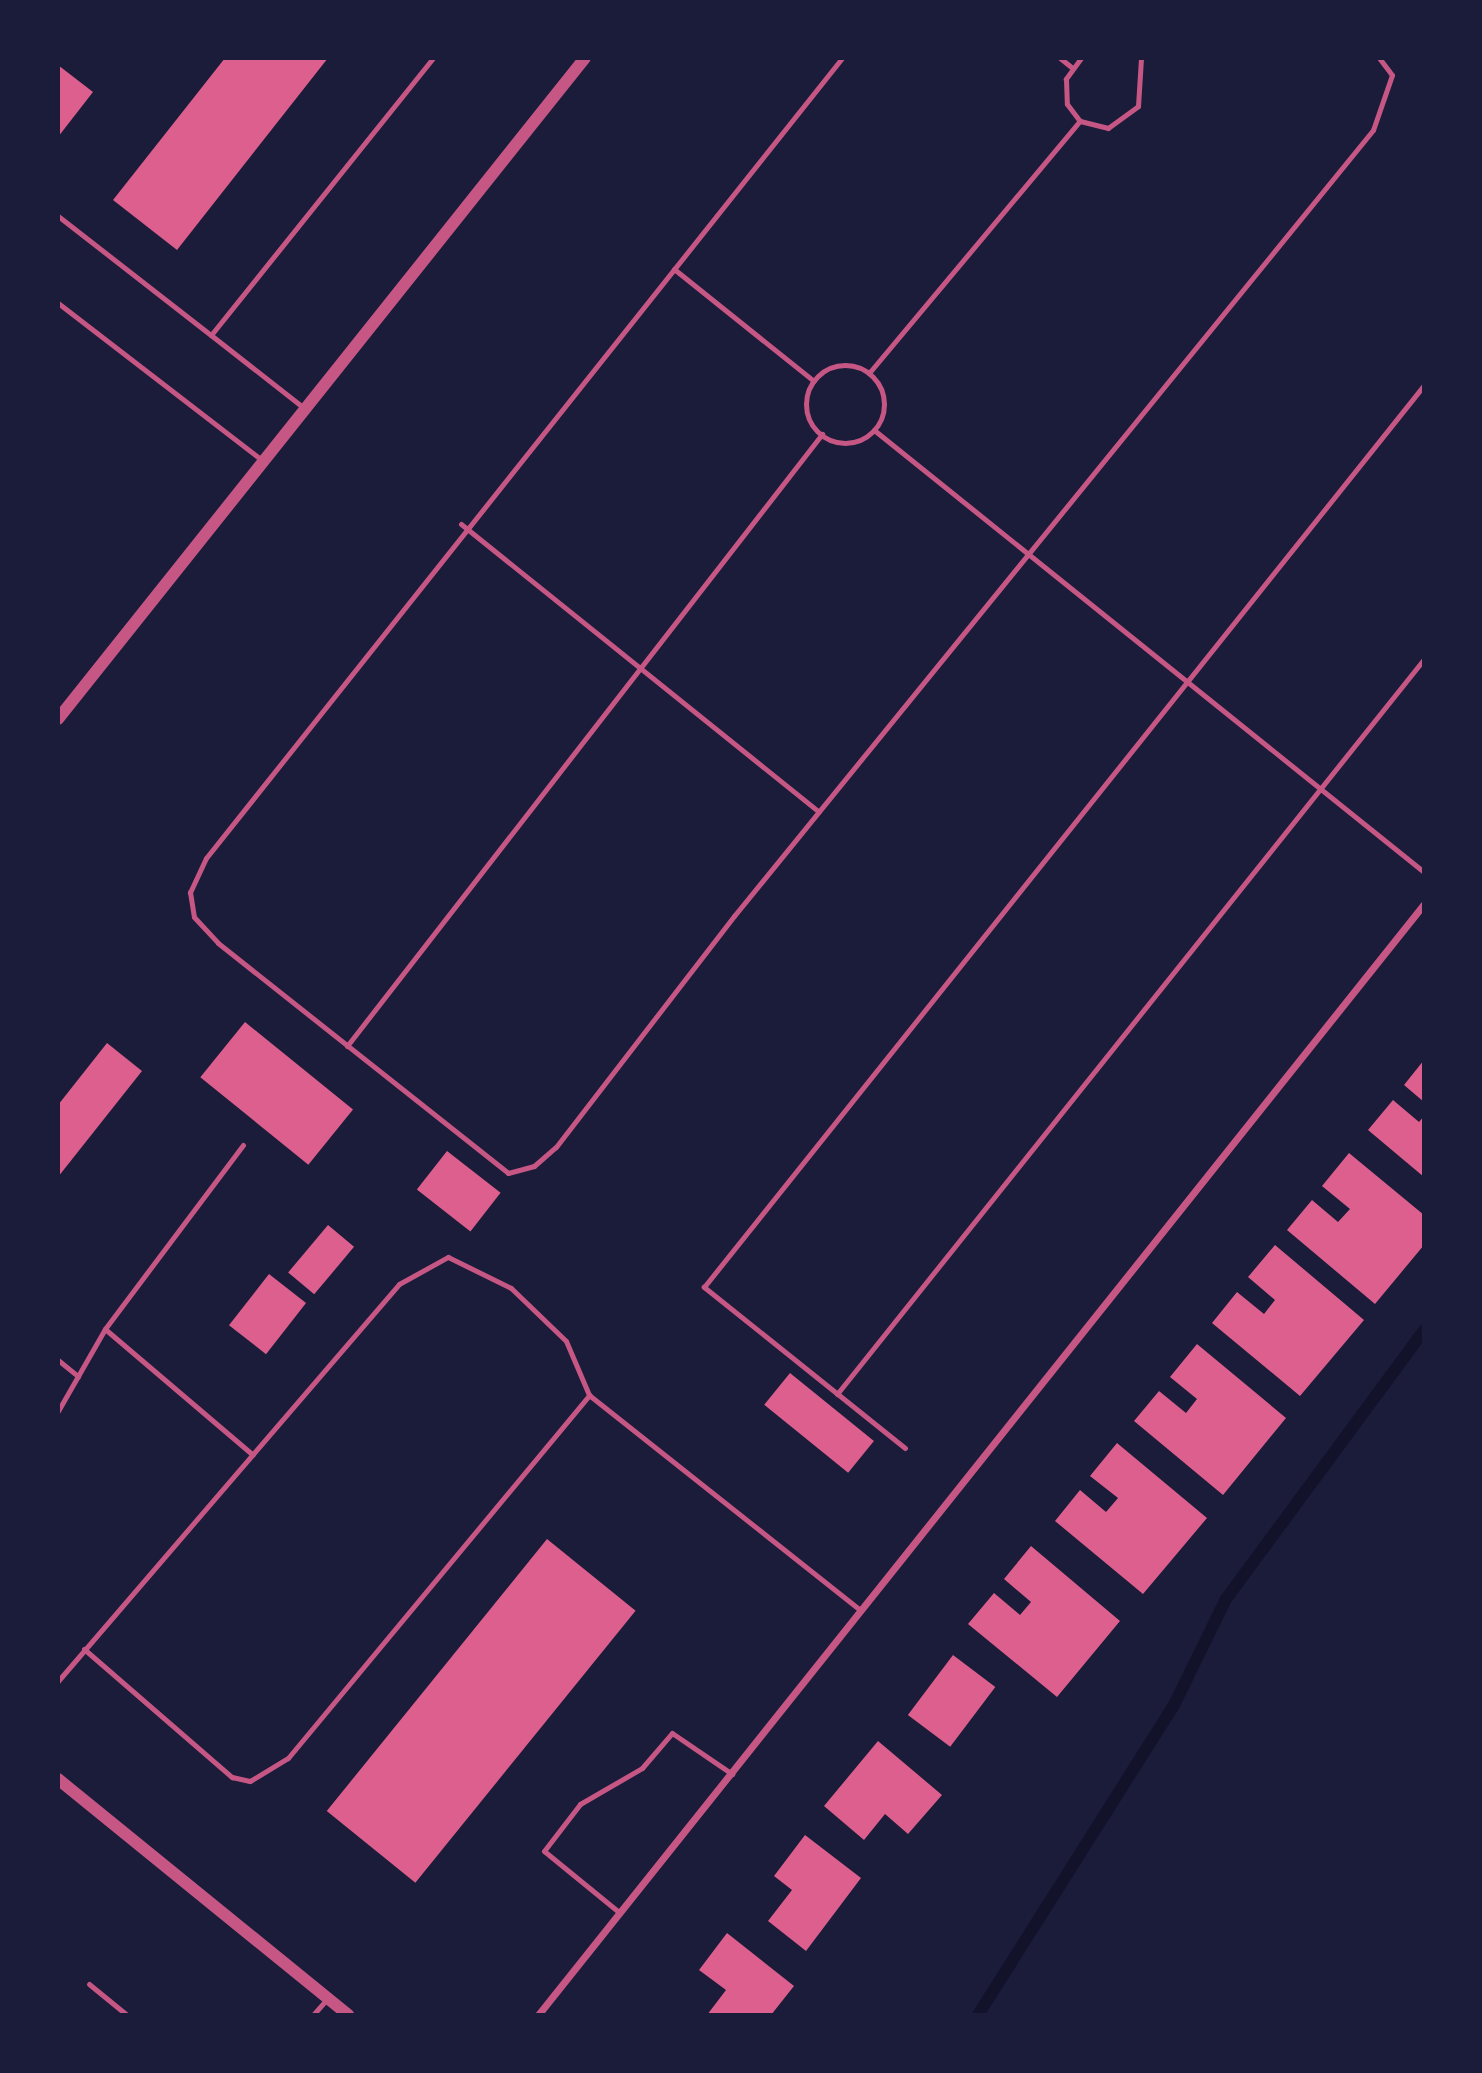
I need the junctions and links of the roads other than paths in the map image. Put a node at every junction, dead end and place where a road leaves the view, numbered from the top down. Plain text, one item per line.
1 (433, 58) edge
2 (585, 58) edge
3 (842, 58) edge
4 (1060, 58) edge
5 (1081, 58) edge
6 (1141, 58) edge
7 (1380, 58) edge
8 (1071, 67) junction
9 (1080, 121) junction
10 (58, 216) edge
11 (674, 269) junction
12 (58, 303) edge
13 (211, 335) junction
14 (869, 373) junction
15 (814, 381) junction
16 (1424, 385) edge
17 (305, 409) junction
18 (874, 430) junction
19 (822, 434) junction
20 (263, 461) junction
21 (461, 524) dead end
22 (468, 529) junction
23 (1028, 554) junction
24 (1424, 659) edge
25 (644, 668) junction
26 (1185, 681) junction
27 (58, 719) edge
28 (1321, 789) junction
29 (819, 812) junction
30 (1424, 872) edge
31 (1424, 904) edge
32 (347, 1046) junction
33 (243, 1145) dead end
34 (105, 1329) junction
35 (58, 1360) edge
36 (78, 1376) junction
37 (837, 1394) junction
38 (589, 1395) junction
39 (58, 1411) edge
40 (905, 1448) dead end
41 (253, 1455) junction
42 (860, 1610) junction
43 (84, 1649) junction
44 (58, 1681) edge
45 (732, 1774) junction
46 (58, 1779) edge
47 (620, 1913) junction
48 (89, 1984) dead end
49 (327, 1999) junction
50 (127, 2015) edge
51 (313, 2015) edge
52 (348, 2015) edge
53 (538, 2015) edge

1 - 13 lane
2 - 17 street
3 - 11 lane
4 - 8 lane
5 - 8 lane
6 - 9 lane
7 - 23 lane
8 - 9 lane
9 - 14 lane
10 - 13 lane
11 - 15 lane
11 - 22 lane
12 - 20 lane
13 - 17 lane
14 - 15 lane
14 - 18 lane
15 - 19 lane
16 - 26 lane
17 - 20 street
18 - 19 lane
18 - 23 lane
19 - 25 lane
20 - 27 street
21 - 22 lane
22 - 25 lane
22 - 32 lane
23 - 26 lane
23 - 29 lane
24 - 28 lane
25 - 29 lane
25 - 32 lane
26 - 28 lane
26 - 37 lane
28 - 30 lane
28 - 37 lane
29 - 32 lane
31 - 42 street
33 - 34 lane
34 - 36 lane
34 - 41 lane
35 - 36 lane
36 - 39 lane
37 - 40 lane
38 - 41 lane
38 - 42 lane
38 - 43 lane
41 - 43 lane
42 - 45 street
43 - 44 lane
45 - 47 street
45 - 47 lane
46 - 49 street
47 - 53 street
48 - 50 lane
49 - 51 lane
49 - 52 street

